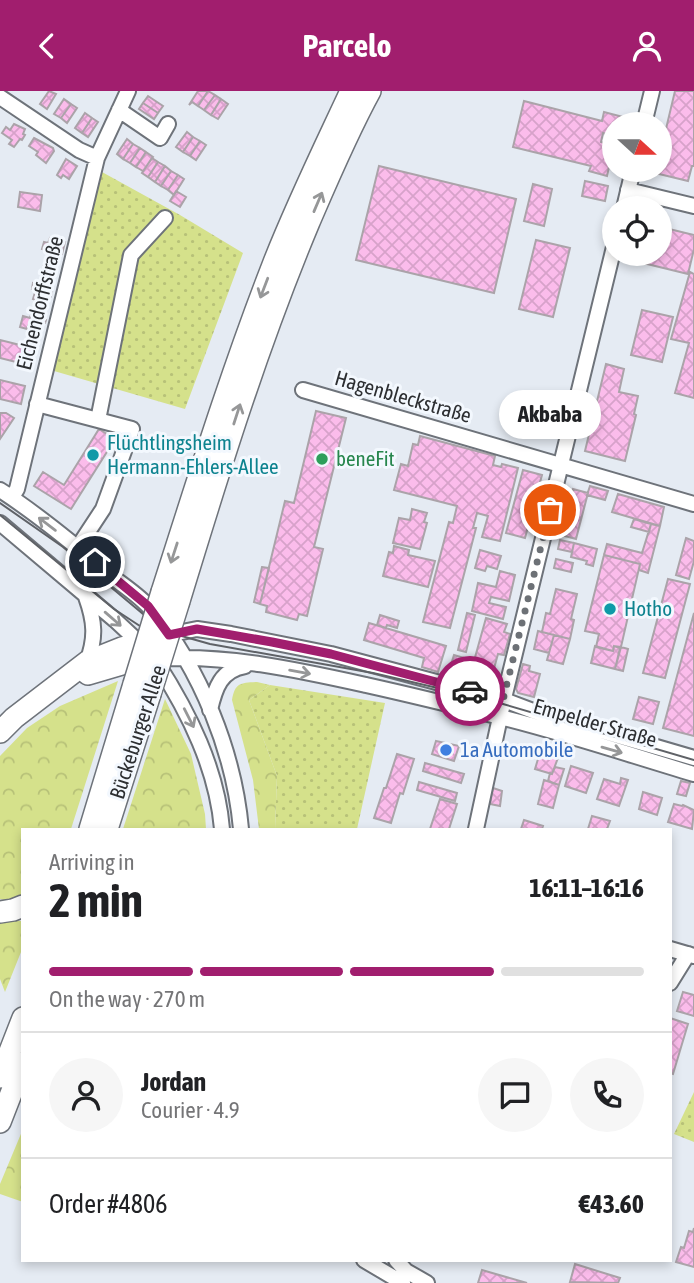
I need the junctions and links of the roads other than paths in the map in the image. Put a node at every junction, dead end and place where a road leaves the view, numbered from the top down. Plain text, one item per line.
1 (128, 91) edge
2 (351, 91) edge
3 (370, 91) edge
4 (652, 91) edge
5 (0, 97) edge
6 (119, 110) junction
7 (647, 112) edge
8 (168, 124) dead end
9 (97, 158) junction
10 (630, 182) edge
11 (628, 190) junction
12 (627, 196) edge
13 (694, 206) edge
14 (165, 218) dead end
15 (609, 266) edge
16 (303, 390) dead end
17 (37, 404) junction
18 (98, 420) junction
19 (561, 465) junction
20 (11, 497) edge
21 (694, 504) edge
22 (0, 523) edge
23 (78, 547) junction
24 (86, 595) junction
25 (164, 601) junction
26 (169, 635) junction
27 (143, 655) junction
28 (184, 657) junction
29 (87, 663) junction
30 (255, 664) junction
31 (52, 688) junction
32 (503, 700) junction
33 (211, 710) junction
34 (499, 717) junction
35 (0, 732) edge
36 (694, 758) edge
37 (694, 773) edge
38 (94, 828) edge
39 (222, 828) edge
40 (241, 828) edge
41 (475, 828) edge
42 (21, 907) edge
43 (0, 912) edge
44 (672, 950) edge
45 (691, 955) edge
46 (672, 980) edge
47 (21, 1023) edge
48 (21, 1068) edge
49 (0, 1077) edge
50 (21, 1091) edge
51 (0, 1122) edge
52 (0, 1132) edge
53 (367, 1262) edge
54 (398, 1262) edge
55 (402, 1283) edge
56 (426, 1283) edge

1 - 6 street, Eichendorffstraße
2 -> 25 highway
25 -> 3 highway
4 - 7 street
5 - 9 street
6 - 8 street
6 - 9 street, Eichendorffstraße
9 - 17 street, Eichendorffstraße
10 - 11 street
11 - 12 street
11 - 13 street
14 - 18 street
15 - 19 street
16 - 19 street, Hagenbleckstraße
17 - 18 street
17 - 20 street, Eichendorffstraße
18 - 23 street
19 - 21 street, Hagenbleckstraße
19 - 32 street
23 -> 20 street
22 - 24 street
23 - 25 street
24 -> 27 street
24 - 29 street
25 - 26 street
25 - 27 street
25 - 38 highway, Bückeburger Allee, bridge
26 - 27 street, Bückeburger Allee
26 - 28 street
26 - 32 street, Empelder Straße
27 - 28 street, Empelder Straße
27 - 29 highway
27 - 31 highway
27 -> 39 street
28 - 30 street, Empelder Straße
28 - 33 street
29 - 31 highway
30 - 33 street
30 -> 34 street, Empelder Straße
31 - 35 highway
32 - 34 street
32 - 36 street, Empelder Straße
33 - 40 street
34 -> 37 street, Empelder Straße
34 - 41 street
42 - 43 highway
44 - 45 street
45 - 46 street
47 - 49 highway
48 - 51 highway
50 - 52 highway
53 - 55 street
54 - 56 street

